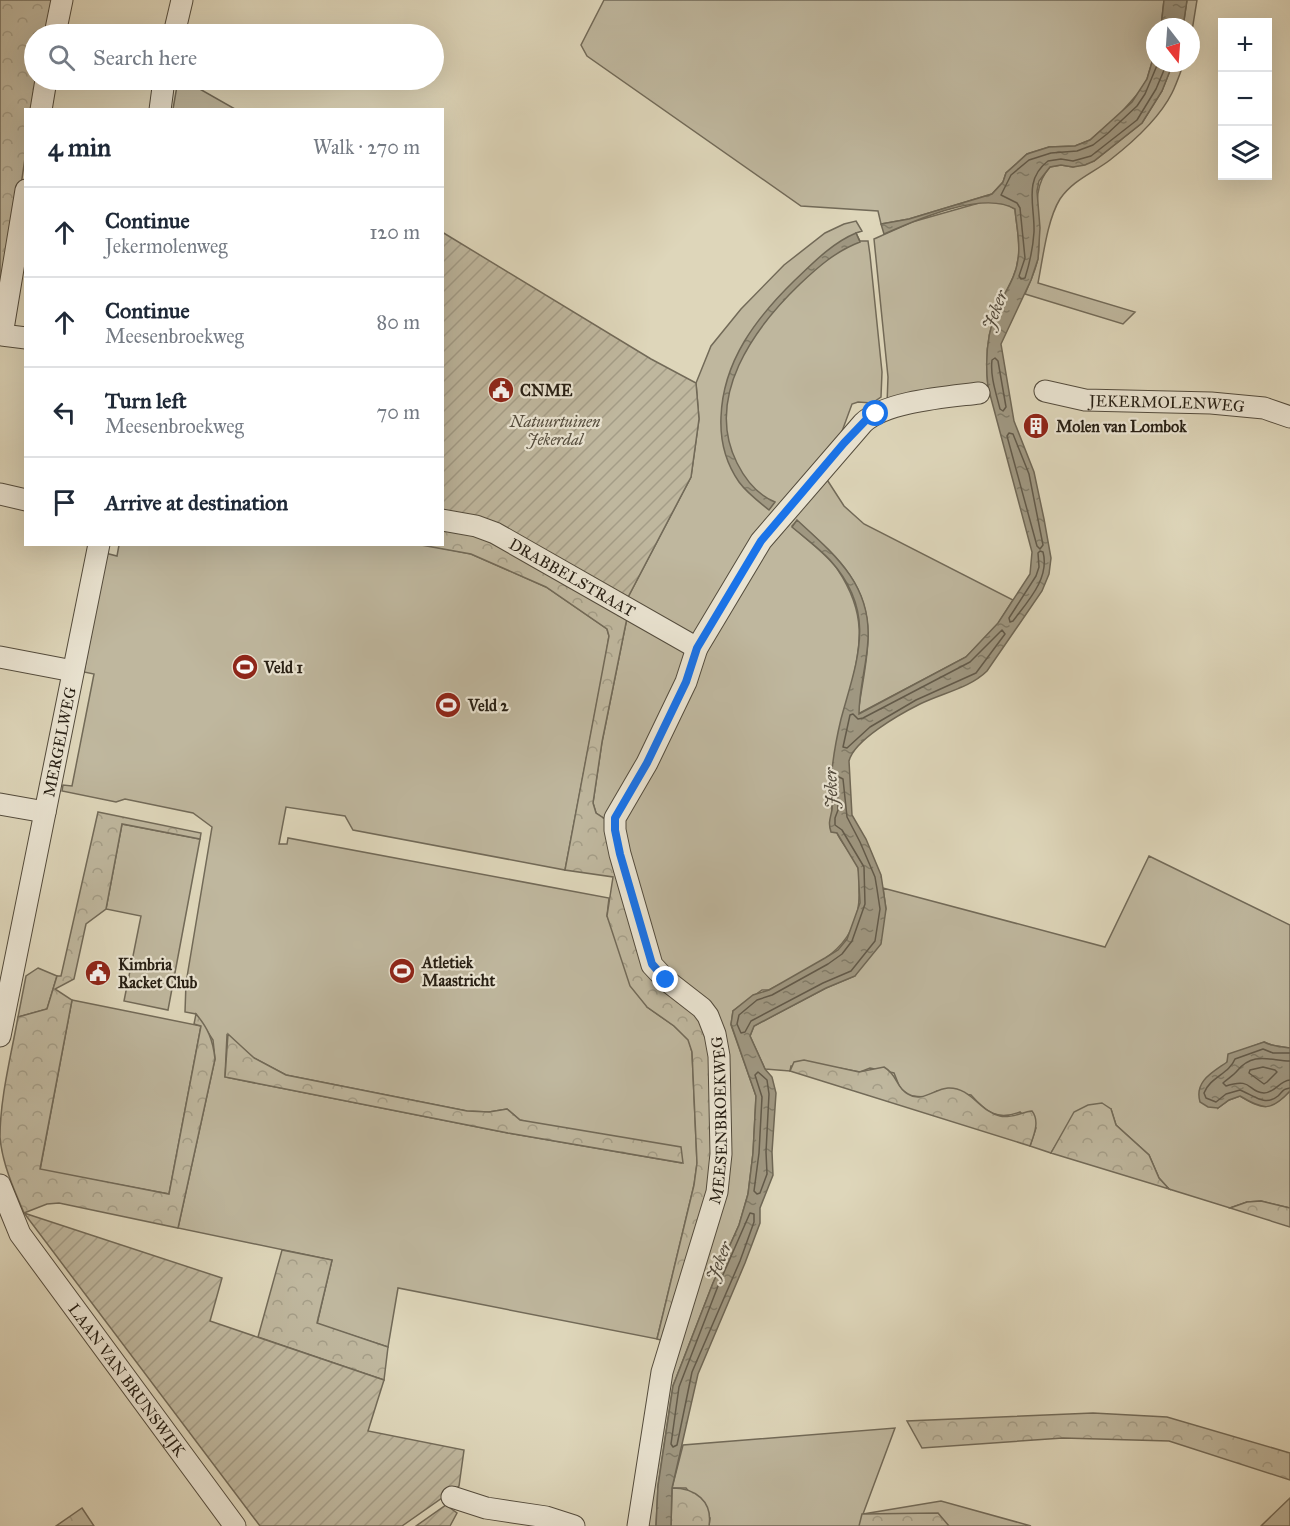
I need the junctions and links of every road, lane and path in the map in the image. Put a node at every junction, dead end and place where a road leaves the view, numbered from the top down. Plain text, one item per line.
1 (62, 0) edge
2 (182, 0) edge
3 (57, 24) edge
4 (176, 24) edge
5 (44, 90) edge
6 (163, 90) edge
7 (41, 108) edge
8 (160, 108) edge
9 (22, 188) edge
10 (24, 338) edge
11 (1045, 391) dead end
12 (979, 393) dead end
13 (1290, 417) edge
14 (0, 494) edge
15 (24, 500) edge
16 (444, 520) edge
17 (99, 546) edge
18 (697, 648) junction
19 (0, 657) edge
20 (73, 670) junction
21 (0, 804) edge
22 (45, 812) junction
23 (0, 1036) edge
24 (0, 1184) edge
25 (10, 1233) edge
26 (452, 1497) dead end
27 (236, 1526) edge
28 (574, 1526) edge
29 (638, 1526) edge

1 - 3 street
2 - 4 street
5 - 7 street
6 - 8 street
9 - 10 street
11 - 13 street, JEKERMOLENWEG
12 - 18 street
14 - 15 street
16 - 18 street, DRABBELSTRAAT
17 - 20 street, MERGELWEG
18 - 29 street, MEESENBROEKWEG
19 - 20 street, MERGELWEG
20 - 22 street, MERGELWEG
21 - 22 street, MERGELWEG
22 - 23 street, MERGELWEG
24 - 25 street, LAAN VAN BRUNSWIJK
25 - 27 street, LAAN VAN BRUNSWIJK
26 - 28 street

